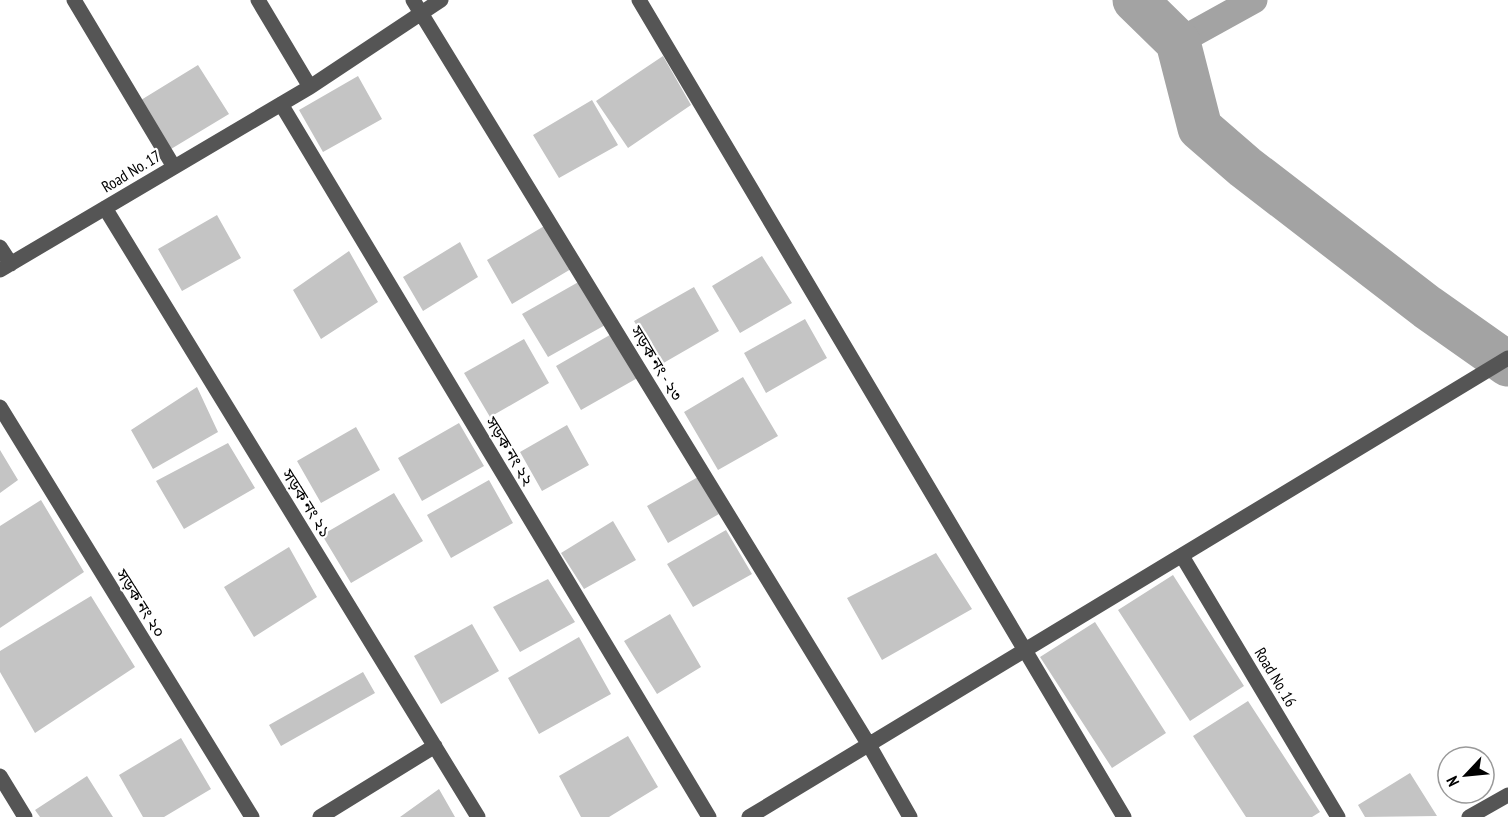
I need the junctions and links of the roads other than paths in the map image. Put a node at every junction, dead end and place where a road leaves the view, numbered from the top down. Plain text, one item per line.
1 (74, 0) edge
2 (258, 0) edge
3 (441, 0) edge
4 (639, 0) edge
5 (417, 7) edge
6 (310, 87) junction
7 (280, 104) junction
8 (174, 167) junction
9 (105, 208) junction
10 (0, 247) edge
11 (5, 267) edge
12 (1508, 358) edge
13 (0, 407) edge
14 (1182, 556) junction
15 (1024, 651) junction
16 (869, 745) junction
17 (435, 746) junction
18 (0, 776) edge
19 (1508, 795) edge
20 (25, 817) edge
21 (252, 817) edge
22 (320, 817) edge
23 (478, 817) edge
24 (709, 817) edge
25 (749, 817) edge
26 (910, 817) edge
27 (1124, 817) edge
28 (1338, 817) edge
29 (1469, 817) edge

1 - 8 street
2 - 6 street
3 - 5 street, Road No. 17
4 - 15 street
5 - 6 street, Road No. 17
5 - 16 street, সড়ক নং - ২৩
6 - 7 street, Road No. 17
7 - 8 street, Road No. 17
7 - 24 street, সড়ক নং ২২
8 - 9 street, Road No. 17
9 - 11 street, Road No. 17
9 - 17 street, সড়ক নং ২১
10 - 11 street
12 - 14 street
13 - 21 street, সড়ক নং ২০
14 - 15 street
14 - 28 street, Road No. 16
15 - 16 street
15 - 27 street
16 - 25 street
16 - 26 street, সড়ক নং - ২৩
17 - 22 street
17 - 23 street, সড়ক নং ২১
18 - 20 street
19 - 29 street

